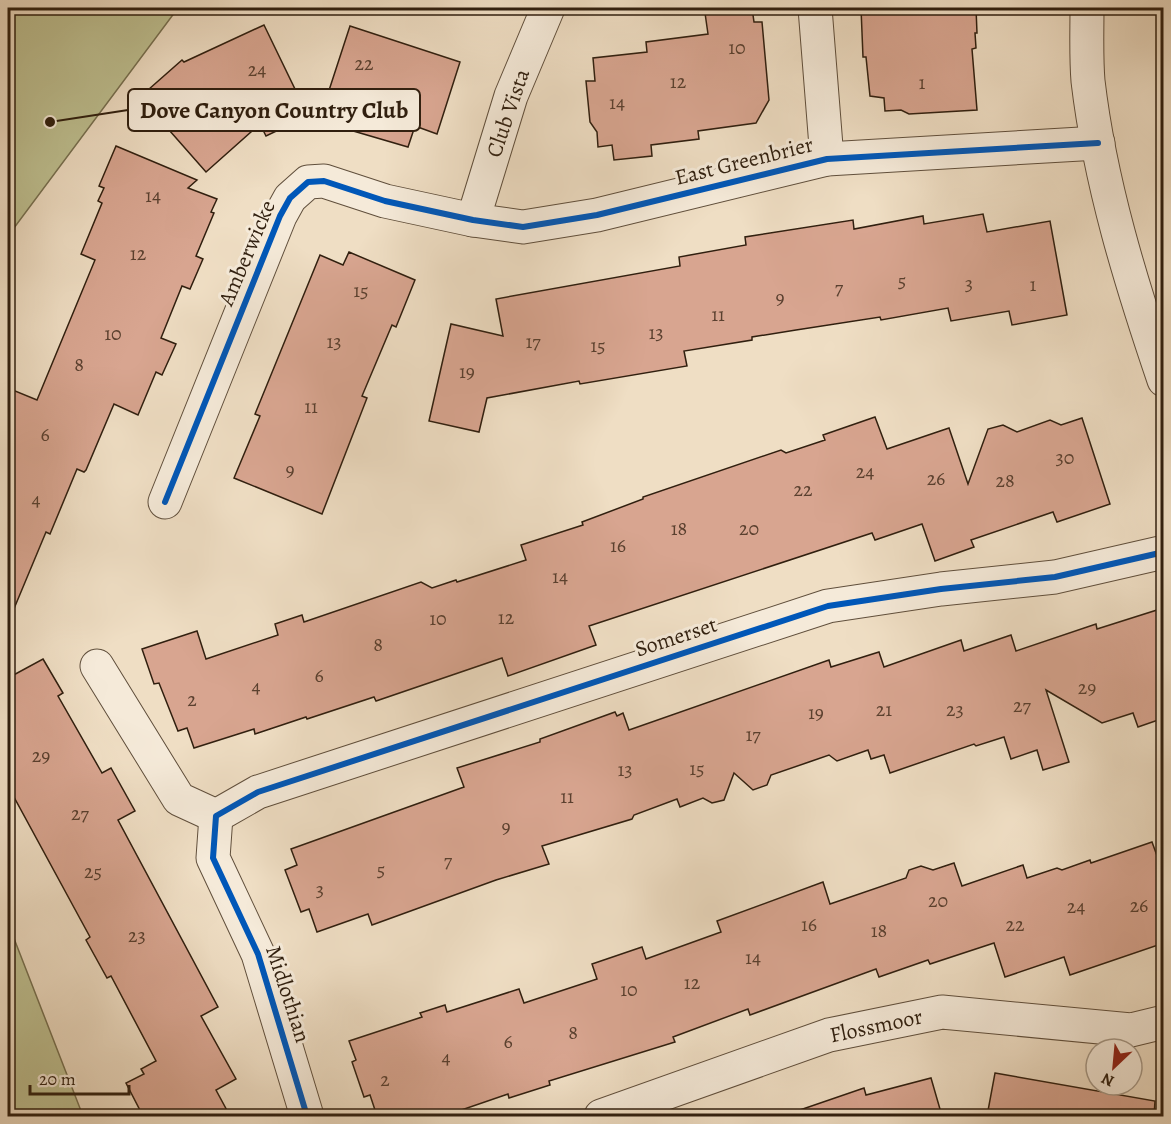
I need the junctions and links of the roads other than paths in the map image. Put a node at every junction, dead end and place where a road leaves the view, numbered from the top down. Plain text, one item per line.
1 (549, 8) edge
2 (815, 8) edge
3 (1087, 8) edge
4 (1098, 143) junction
5 (826, 159) junction
6 (473, 220) junction
7 (1155, 318) edge
8 (1164, 380) edge
9 (165, 502) dead end
10 (1164, 552) edge
11 (97, 666) dead end
12 (216, 816) junction
13 (1164, 1022) edge
14 (307, 1116) edge
15 (601, 1116) edge

1 - 6 street, Club Vista
2 - 5 street
3 - 4 street
4 - 5 street, East Greenbrier
4 - 7 street
5 - 6 street, East Greenbrier
6 - 9 street, Amberwicke
7 - 8 street
10 - 12 street, Somerset
11 - 12 street
12 - 14 street, Midlothian
13 - 15 street, Flossmoor

